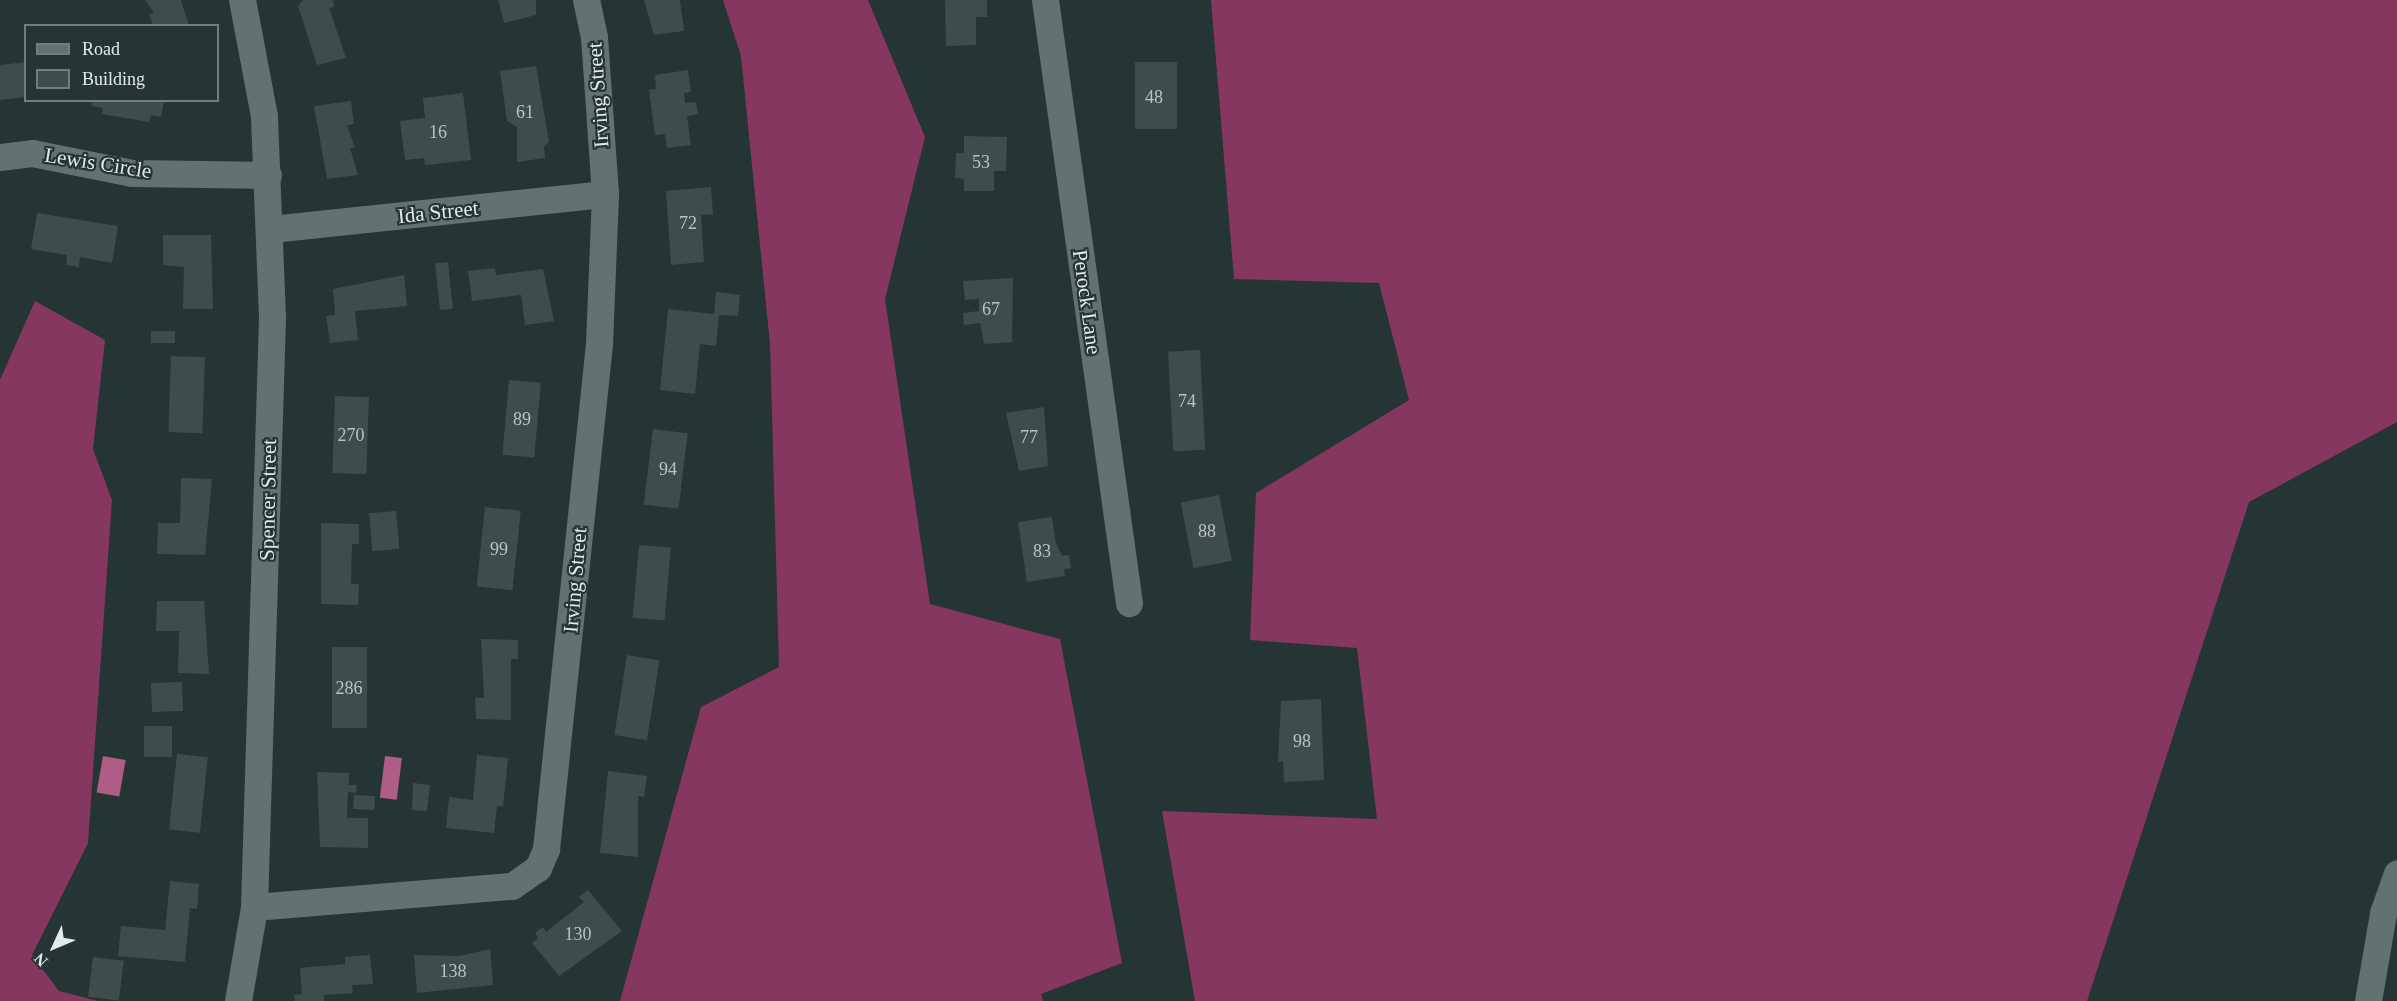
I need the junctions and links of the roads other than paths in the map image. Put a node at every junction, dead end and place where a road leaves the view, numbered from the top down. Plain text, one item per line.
1 (242, 0) edge
2 (586, 0) edge
3 (1045, 0) edge
4 (0, 157) edge
5 (268, 175) junction
6 (605, 194) junction
7 (271, 229) junction
8 (1129, 603) dead end
9 (2397, 873) edge
10 (254, 907) junction
11 (238, 1001) edge
12 (2368, 1001) edge

1 - 5 street, Spencer Street
2 - 6 street, Irving Street
3 - 8 street, Perock Lane
4 - 5 street, Lewis Circle
5 - 7 street, Spencer Street
6 - 7 street, Ida Street
6 - 10 street, Irving Street
7 - 10 street, Spencer Street
9 - 12 street
10 - 11 street, Spencer Street

